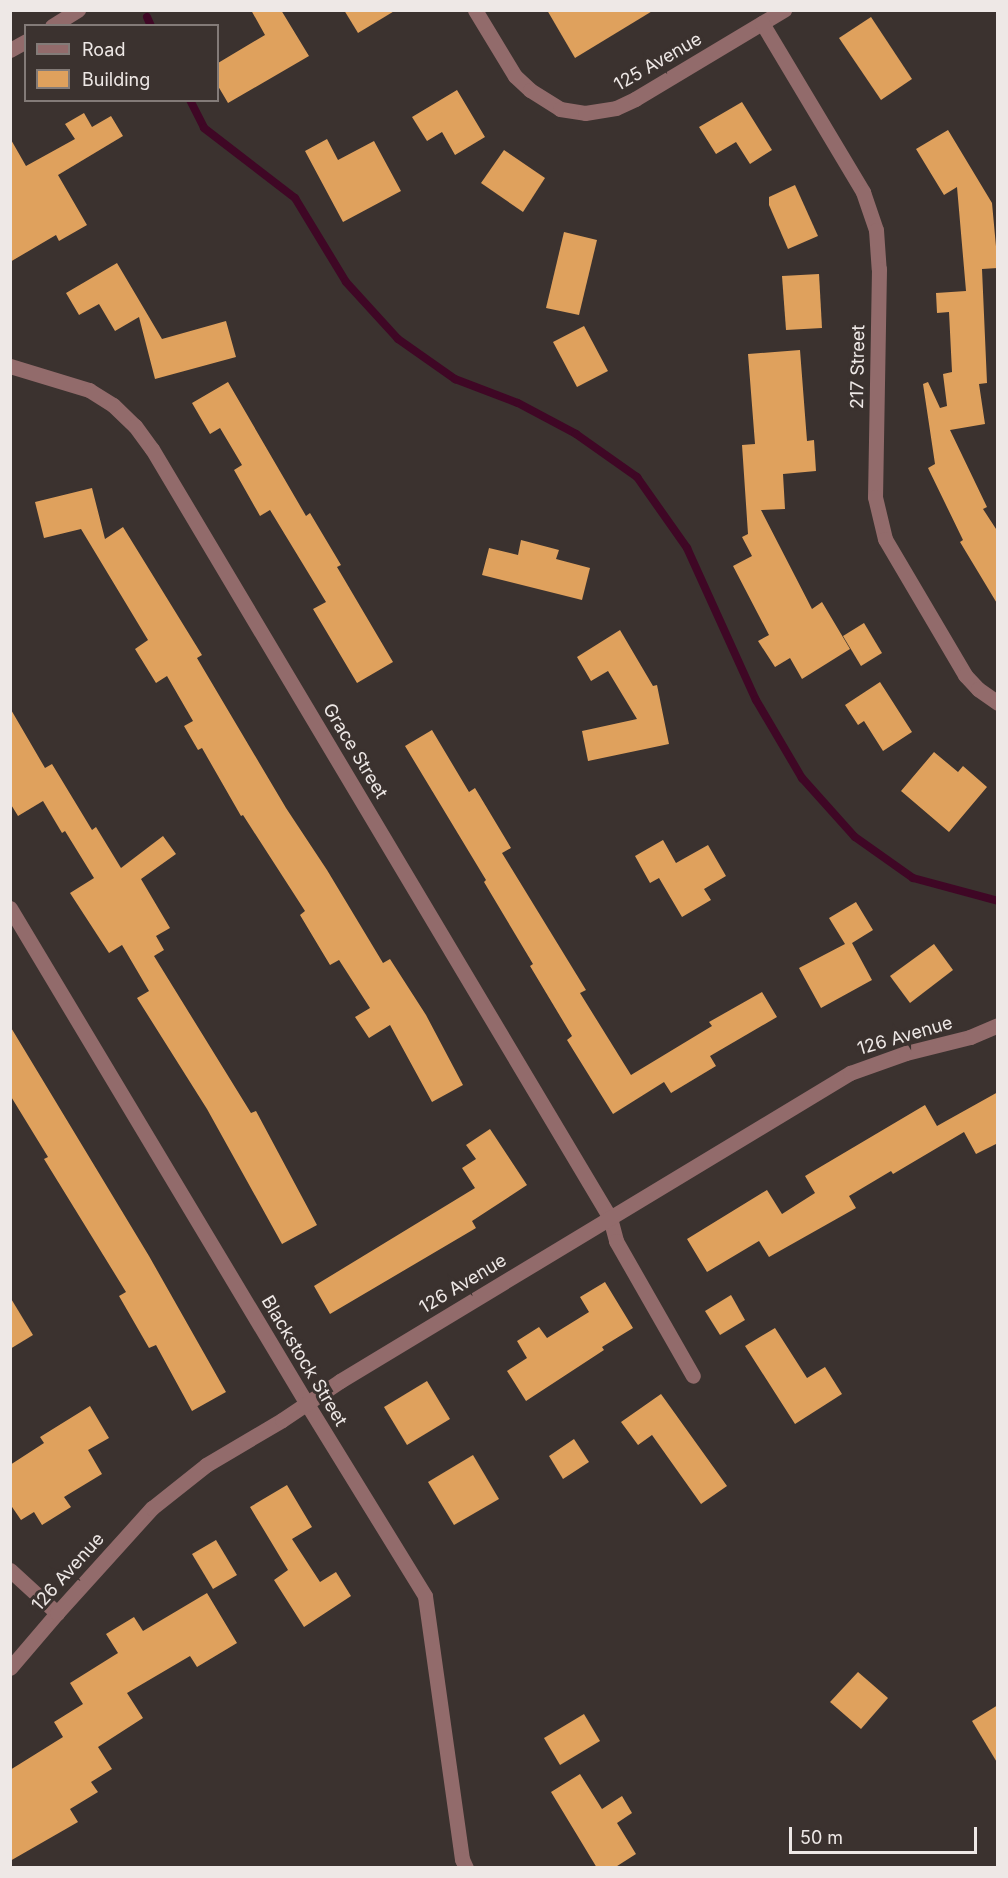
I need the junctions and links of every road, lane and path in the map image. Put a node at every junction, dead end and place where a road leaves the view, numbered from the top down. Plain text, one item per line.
1 (78, 10) edge
2 (476, 10) edge
3 (784, 10) edge
4 (762, 23) junction
5 (55, 24) edge
6 (24, 42) edge
7 (10, 50) edge
8 (10, 366) edge
9 (998, 703) edge
10 (10, 908) edge
11 (998, 1025) edge
12 (610, 1218) junction
13 (693, 1376) dead end
14 (307, 1404) junction
15 (10, 1570) edge
16 (57, 1612) junction
17 (10, 1668) edge
18 (466, 1868) edge

1 - 5 street
2 - 4 street, 125 Avenue
3 - 4 street, 125 Avenue
4 - 9 street, 217 Street
6 - 7 street
8 - 12 street, Grace Street
10 - 14 street, Blackstock Street
11 - 12 street, 126 Avenue
12 - 13 street, Grace Street
12 - 14 street, 126 Avenue
14 - 16 street, 126 Avenue
14 - 18 street, Blackstock Street
15 - 16 street
16 - 17 street, 126 Avenue

